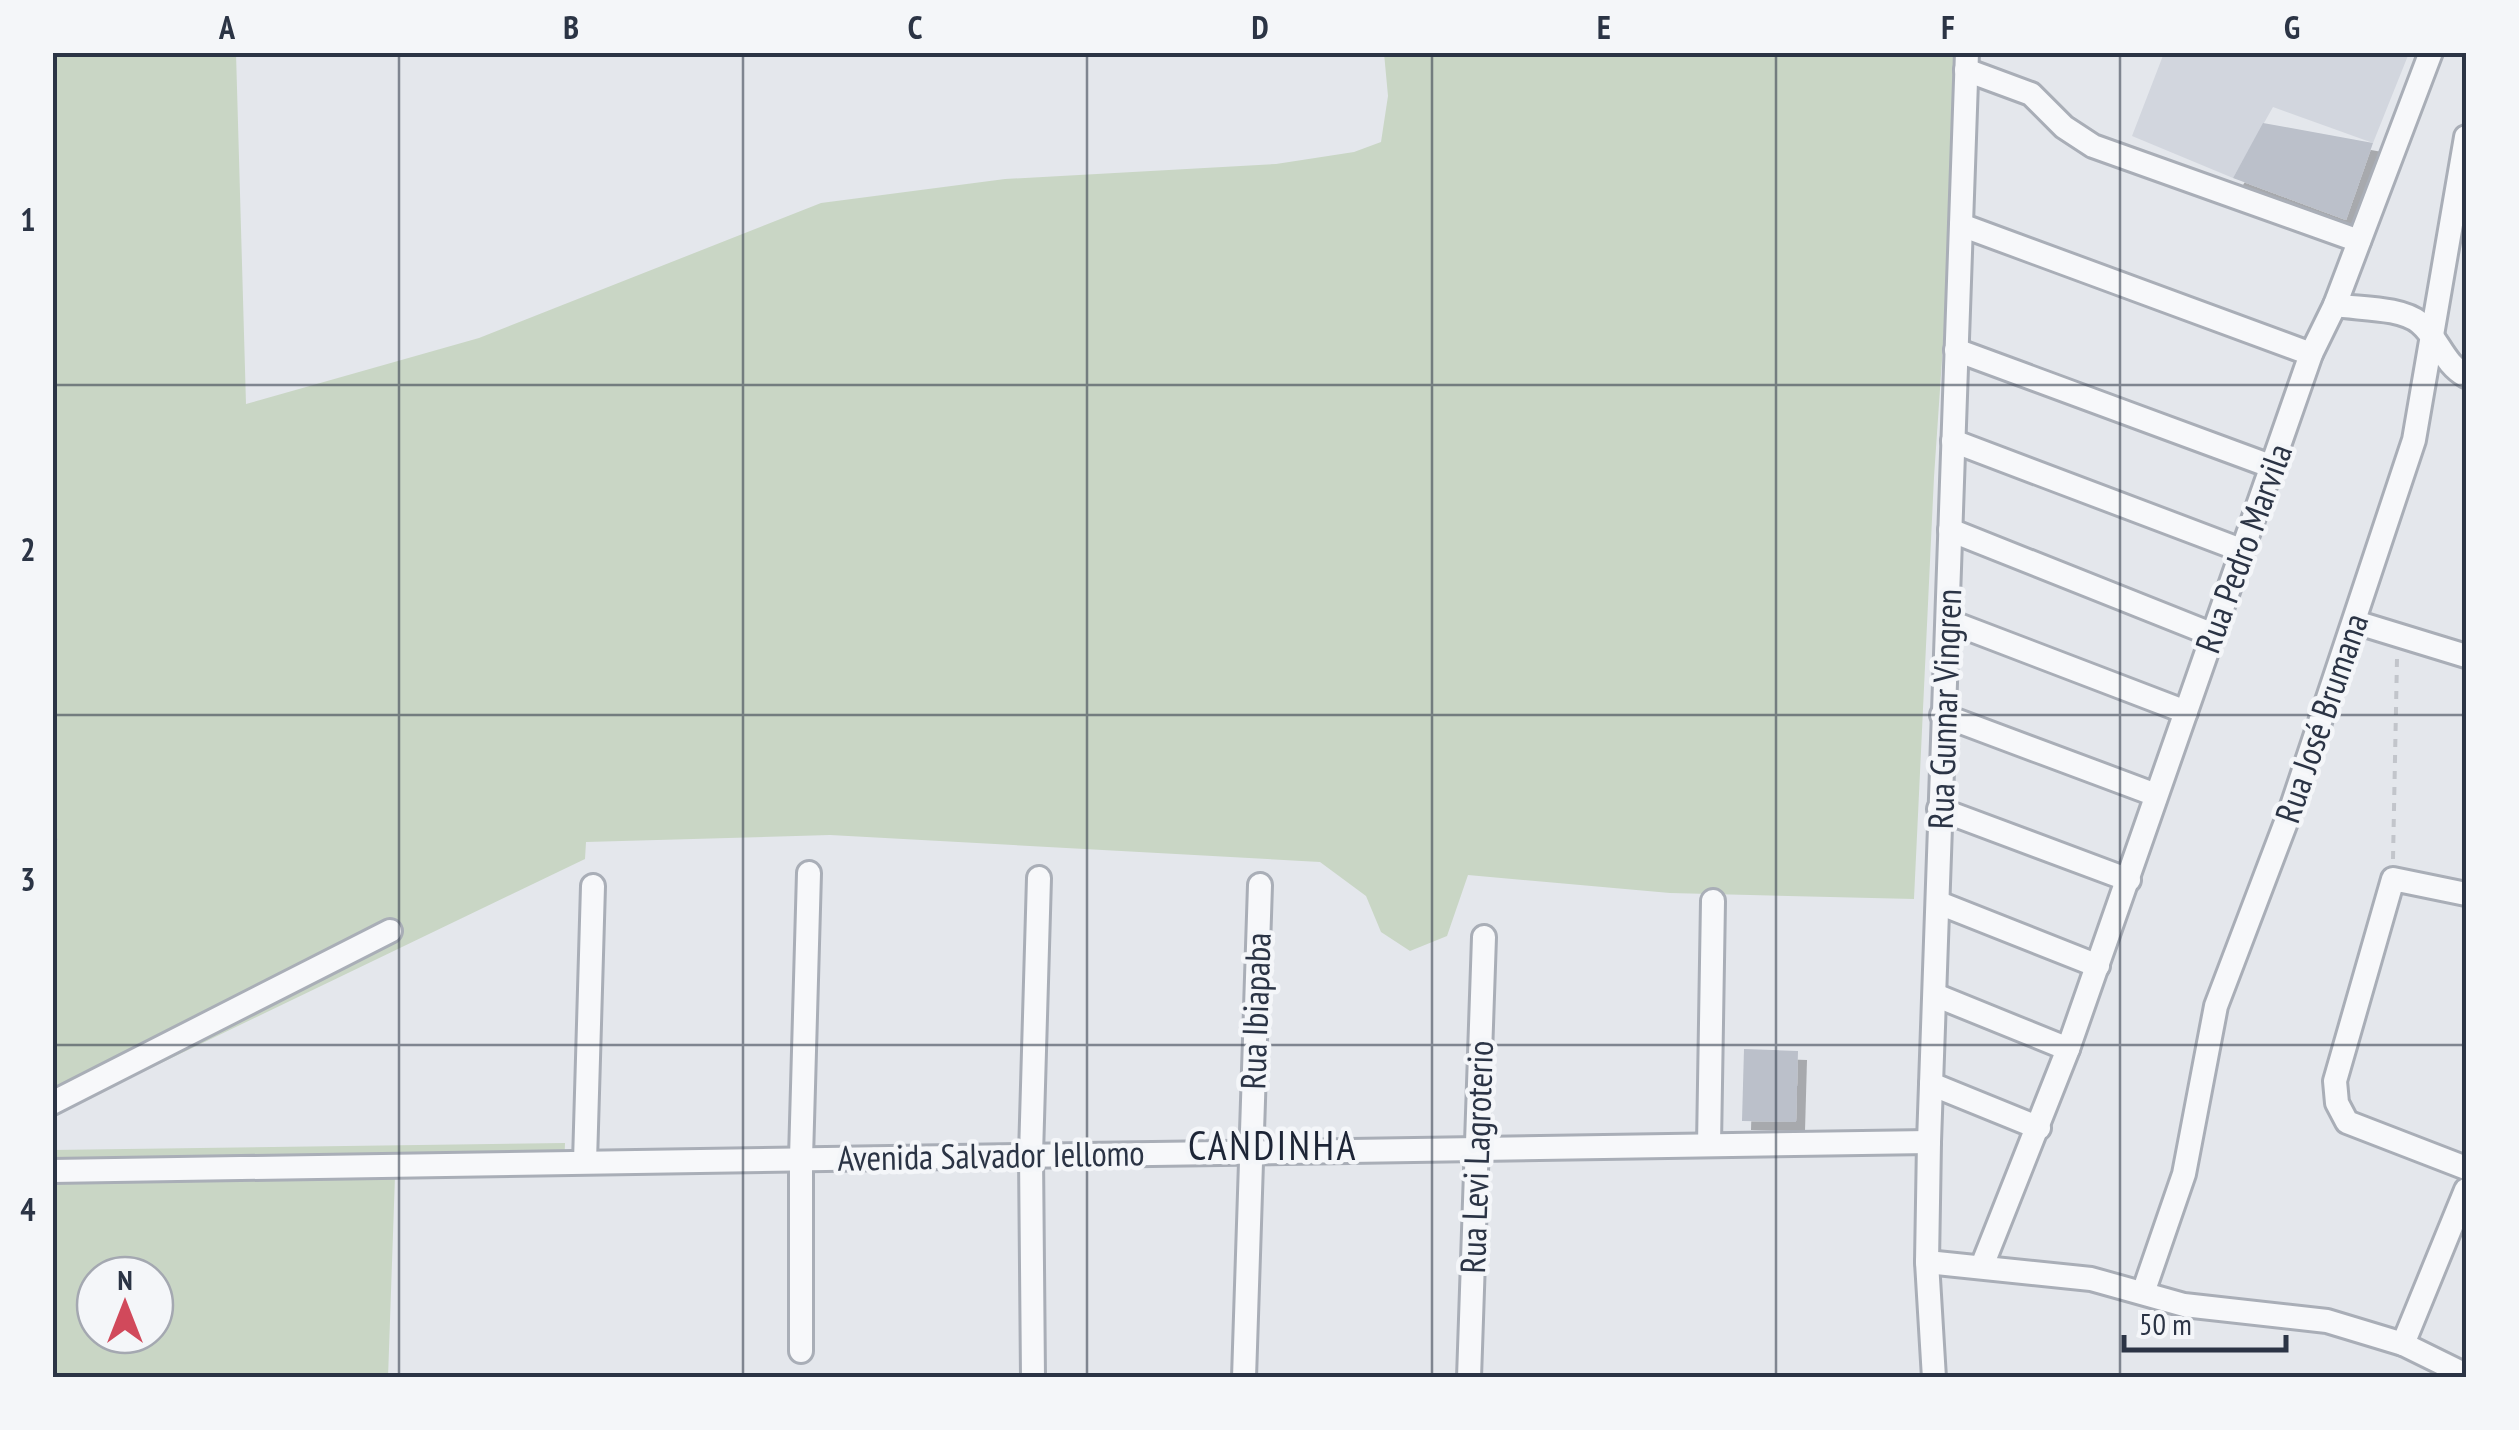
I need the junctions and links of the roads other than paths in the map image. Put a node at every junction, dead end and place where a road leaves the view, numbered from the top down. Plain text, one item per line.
1 (2431, 52) edge
2 (1967, 61) edge
3 (2466, 137) edge
4 (1961, 225) junction
5 (2360, 241) junction
6 (2335, 305) junction
7 (2434, 340) junction
8 (1956, 350) junction
9 (2312, 354) junction
10 (2466, 376) edge
11 (1953, 441) junction
12 (2273, 467) junction
13 (1950, 530) junction
14 (2241, 550) junction
15 (1948, 621) junction
16 (2355, 622) junction
17 (2212, 634) junction
18 (2466, 656) edge
19 (2186, 712) junction
20 (1942, 715) junction
21 (2156, 795) junction
22 (1939, 808) junction
23 (809, 873) dead end
24 (1040, 878) dead end
25 (2128, 880) junction
26 (1260, 885) dead end
27 (593, 886) dead end
28 (2466, 894) edge
29 (1712, 901) dead end
30 (1939, 903) junction
31 (390, 931) dead end
32 (1484, 937) dead end
33 (2098, 966) junction
34 (1935, 995) junction
35 (2068, 1049) junction
36 (1931, 1084) junction
37 (52, 1103) edge
38 (2039, 1128) junction
39 (1928, 1142) junction
40 (1708, 1145) junction
41 (1476, 1148) junction
42 (1250, 1150) junction
43 (1031, 1154) junction
44 (800, 1158) junction
45 (586, 1162) junction
46 (2466, 1168) edge
47 (52, 1172) edge
48 (2466, 1190) edge
49 (1927, 1262) junction
50 (1982, 1266) junction
51 (2144, 1290) junction
52 (2404, 1344) junction
53 (801, 1352) dead end
54 (1934, 1372) edge
55 (2455, 1374) edge
56 (1032, 1378) edge
57 (1244, 1378) edge
58 (1469, 1378) edge

1 - 5 street, Rua Pedro Marvila
2 - 4 street, Rua Gunnar Vingren
2 - 5 street
3 - 7 street, Rua José Brumana
4 - 8 street, Rua Gunnar Vingren
4 - 9 street
5 - 6 street, Rua Pedro Marvila
6 - 7 street
6 - 9 street, Rua Pedro Marvila
7 - 10 street
7 - 16 street, Rua José Brumana
8 - 11 street, Rua Gunnar Vingren
8 - 12 street
9 - 12 street, Rua Pedro Marvila
11 - 13 street, Rua Gunnar Vingren
11 - 14 street
12 - 14 street, Rua Pedro Marvila
13 - 15 street, Rua Gunnar Vingren
13 - 17 street
14 - 17 street, Rua Pedro Marvila
15 - 19 street
15 - 20 street, Rua Gunnar Vingren
16 - 18 street
16 - 51 street, Rua José Brumana
17 - 19 street, Rua Pedro Marvila
19 - 21 street, Rua Pedro Marvila
20 - 21 street
20 - 22 street, Rua Gunnar Vingren
21 - 25 street, Rua Pedro Marvila
22 - 25 street
22 - 30 street, Rua Gunnar Vingren
23 - 44 street
24 - 43 street
25 - 33 street, Rua Pedro Marvila
26 - 42 street, Rua Ibiapaba
27 - 45 street
28 - 46 street
29 - 40 street
30 - 33 street
30 - 34 street, Rua Gunnar Vingren
31 - 37 street
32 - 41 street, Rua Levi Lagroterio
33 - 35 street, Rua Pedro Marvila
34 - 35 street
34 - 36 street, Rua Gunnar Vingren
35 - 38 street, Rua Pedro Marvila
36 - 38 street
36 - 39 street, Rua Gunnar Vingren
38 - 50 street, Rua Pedro Marvila
39 - 40 street, Avenida Salvador Iellomo
39 - 49 street, Rua Gunnar Vingren
40 - 41 street, Avenida Salvador Iellomo
41 - 42 street, Avenida Salvador Iellomo
41 - 58 street, Rua Levi Lagroterio
42 - 43 street, Avenida Salvador Iellomo
42 - 57 street, Rua Ibiapaba
43 - 44 street, Avenida Salvador Iellomo
43 - 56 street
44 - 45 street, Avenida Salvador Iellomo
44 - 53 street
45 - 47 street, Avenida Salvador Iellomo
48 - 52 street
49 - 50 street
49 - 54 street, Rua Gunnar Vingren
50 - 51 street
51 - 52 street
52 - 55 street

